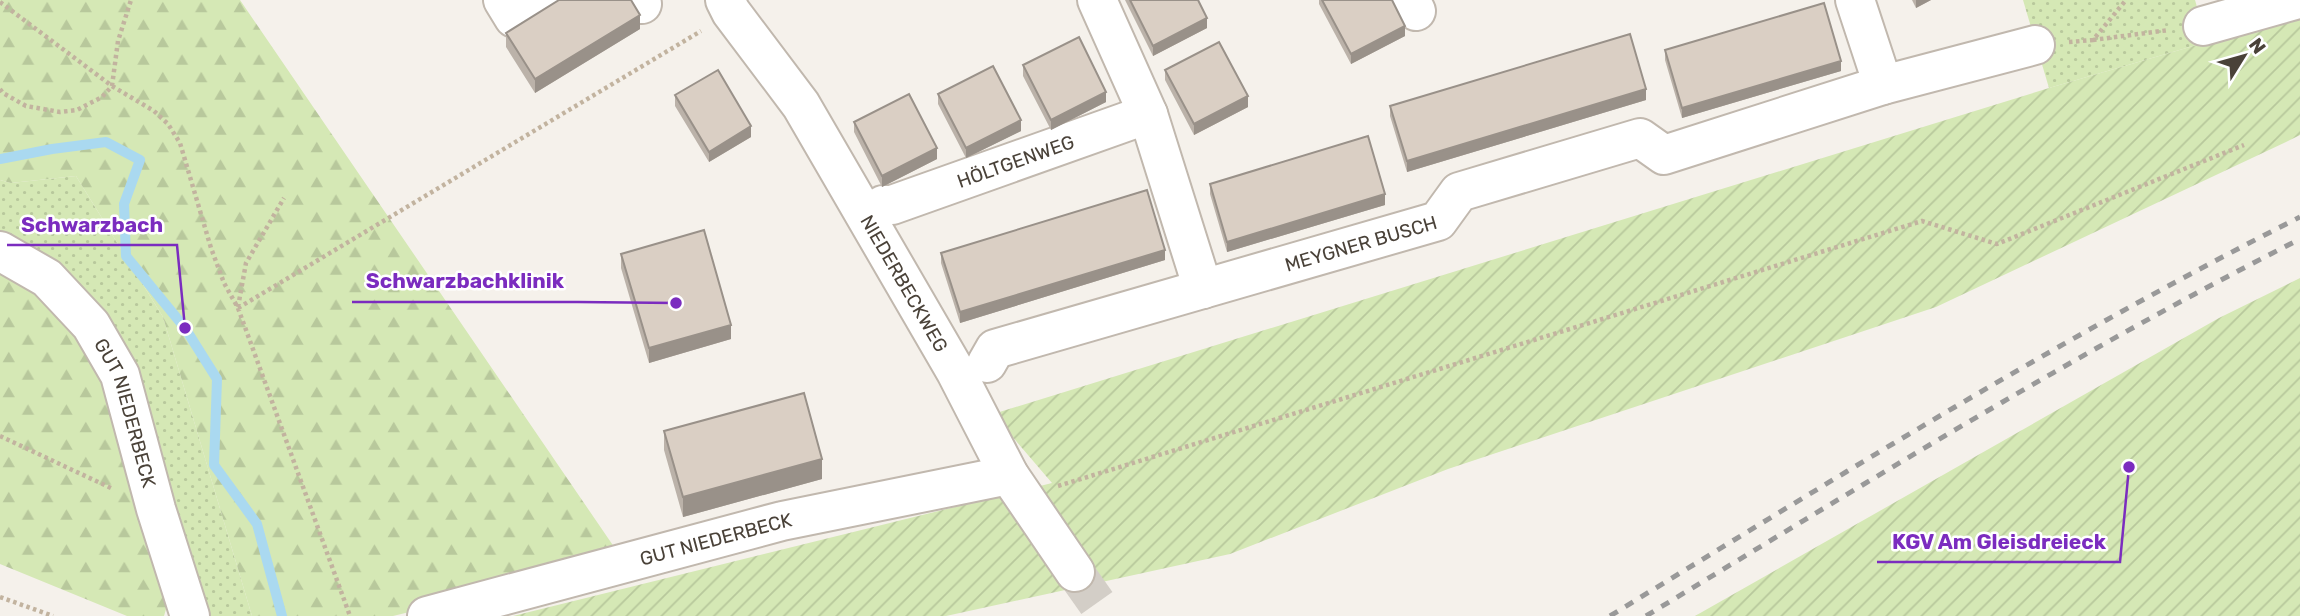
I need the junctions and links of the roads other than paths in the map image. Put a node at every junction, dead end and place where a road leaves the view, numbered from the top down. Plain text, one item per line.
1 (503, 0) edge
2 (543, 0) edge
3 (1097, 0) edge
4 (1855, 0) edge
5 (2295, 0) edge
6 (728, 6) edge
7 (2203, 26) road end
8 (2035, 45) road end
9 (1883, 85) junction
10 (1148, 114) junction
11 (883, 205) dead end
12 (0, 251) edge
13 (1203, 289) junction
14 (987, 363) dead end
15 (1017, 487) junction
16 (1075, 572) tunnel mouth
17 (190, 616) edge
18 (427, 616) edge

1 - 2 street
3 - 10 street
4 - 9 street
5 - 7 street
6 - 15 street, NIEDERBECKWEG
8 - 9 street, MEYGNER BUSCH
9 - 13 street, MEYGNER BUSCH
10 - 11 street, HÖLTGENWEG
10 - 13 street
12 - 17 street, GUT NIEDERBECK
13 - 14 street, MEYGNER BUSCH
15 - 16 street, NIEDERBECKWEG
15 - 18 street, GUT NIEDERBECK

